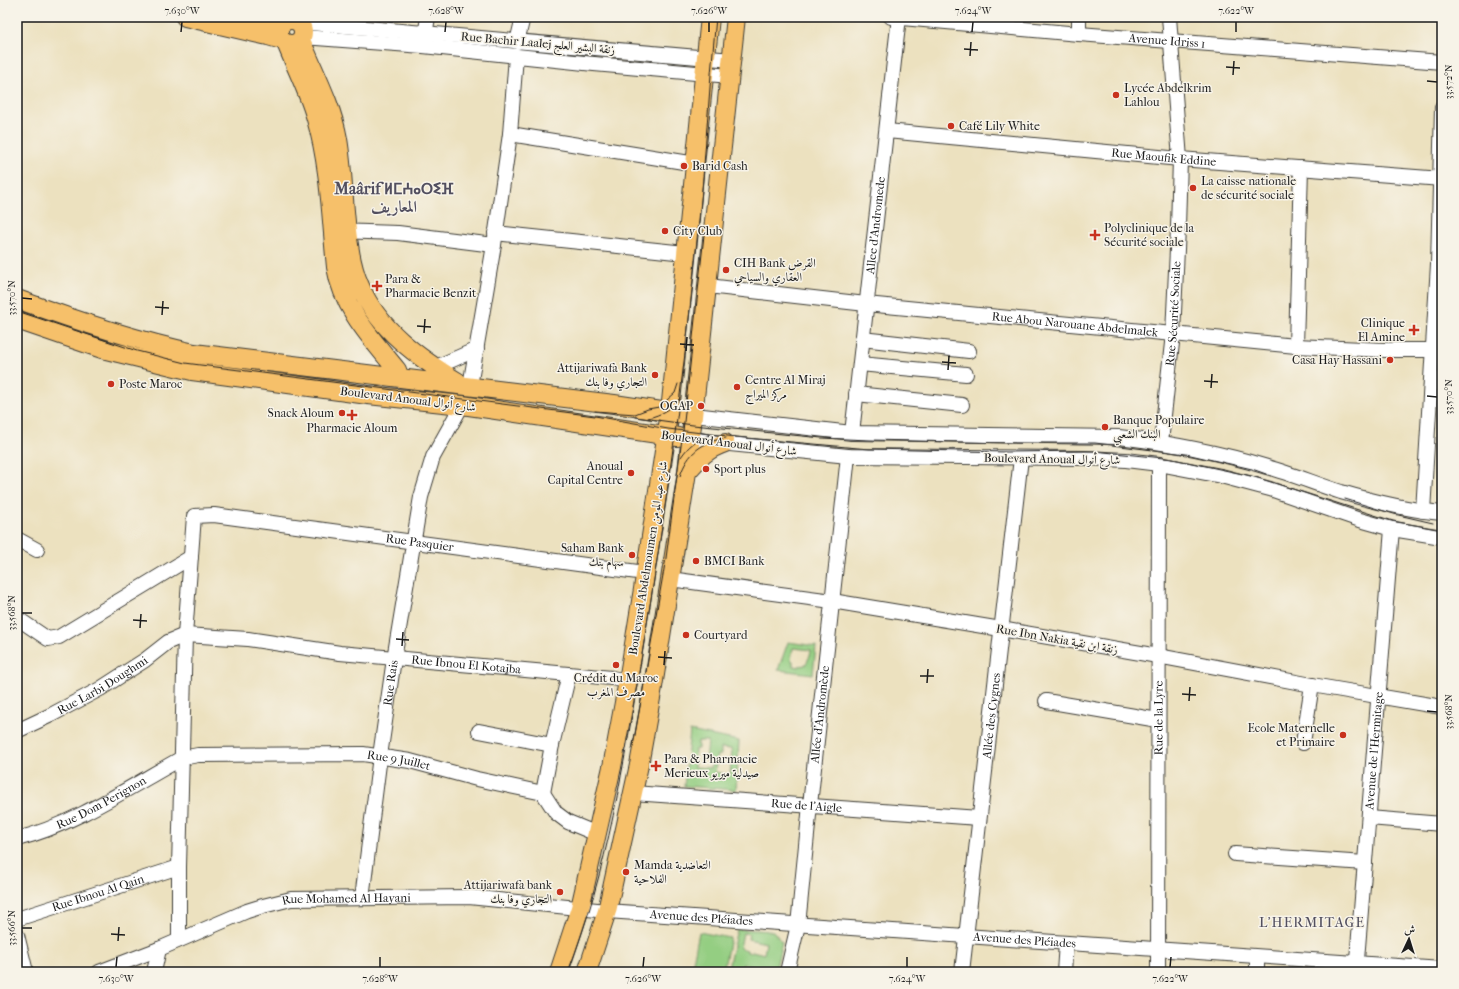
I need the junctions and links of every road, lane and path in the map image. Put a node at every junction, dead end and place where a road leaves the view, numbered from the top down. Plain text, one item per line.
1 (185, 17) edge
2 (245, 17) edge
3 (428, 17) edge
4 (523, 17) edge
5 (710, 17) edge
6 (736, 17) edge
7 (898, 17) edge
8 (1079, 17) edge
9 (1170, 17) edge
10 (330, 21) edge
11 (293, 34) junction
12 (1078, 34) junction
13 (424, 40) junction
14 (1172, 41) junction
15 (517, 42) junction
16 (516, 56) junction
17 (1442, 62) edge
18 (705, 66) junction
19 (731, 68) junction
20 (1442, 107) edge
21 (886, 131) junction
22 (510, 134) junction
23 (1180, 159) junction
24 (696, 164) junction
25 (1301, 168) junction
26 (1441, 178) edge
27 (340, 231) junction
28 (495, 239) junction
29 (685, 253) junction
30 (708, 286) junction
31 (17, 299) edge
32 (866, 304) junction
33 (17, 320) edge
34 (1173, 334) junction
35 (862, 339) junction
36 (1296, 346) junction
37 (477, 349) junction
38 (1438, 350) edge
39 (969, 351) dead end
40 (860, 364) junction
41 (434, 368) junction
42 (966, 374) dead end
43 (400, 378) junction
44 (467, 386) junction
45 (673, 386) junction
46 (856, 394) junction
47 (614, 404) junction
48 (962, 405) dead end
49 (462, 406) junction
50 (670, 412) junction
51 (694, 415) junction
52 (852, 433) junction
53 (667, 436) junction
54 (691, 438) junction
55 (1161, 442) junction
56 (725, 443) junction
57 (848, 456) junction
58 (1021, 458) junction
59 (1159, 464) junction
60 (688, 472) junction
61 (1423, 511) junction
62 (1442, 513) edge
63 (1392, 529) junction
64 (1442, 537) edge
65 (17, 539) edge
66 (413, 543) junction
67 (37, 550) dead end
68 (191, 557) junction
69 (645, 573) junction
70 (670, 579) junction
71 (832, 601) junction
72 (17, 618) edge
73 (1001, 629) junction
74 (185, 635) junction
75 (1158, 656) junction
76 (394, 659) junction
77 (569, 674) junction
78 (628, 681) junction
79 (1312, 685) junction
80 (1378, 695) junction
81 (1046, 701) dead end
82 (1442, 706) edge
83 (1158, 720) junction
84 (17, 731) edge
85 (479, 731) dead end
86 (1303, 743) dead end
87 (552, 744) junction
88 (380, 756) junction
89 (182, 758) junction
90 (543, 793) junction
91 (633, 793) junction
92 (810, 805) junction
93 (979, 818) junction
94 (1369, 818) junction
95 (1442, 824) edge
96 (597, 834) junction
97 (17, 839) edge
98 (1235, 854) dead end
99 (1365, 863) junction
100 (179, 867) junction
101 (362, 898) junction
102 (580, 908) junction
103 (607, 911) junction
104 (17, 919) edge
105 (798, 925) junction
106 (17, 935) edge
107 (966, 936) junction
108 (180, 940) junction
109 (1066, 943) junction
110 (160, 949) junction
111 (1158, 950) junction
112 (1257, 957) junction
113 (1356, 968) edge
114 (1442, 969) edge
115 (26, 972) edge
116 (99, 972) edge
117 (154, 972) edge
118 (558, 972) edge
119 (587, 972) edge
120 (787, 972) edge
121 (962, 972) edge
122 (1064, 972) edge
123 (1158, 972) edge
124 (1257, 972) edge

1 - 11 main road
2 - 11 main road
3 - 13 street
4 - 15 street
5 - 18 main road, Boulevard Abdelmoumen شارع عبد المومن
6 - 19 main road, Boulevard Abdelmoumen شارع عبد المومن
7 - 12 street, Avenue Idriss 1
7 - 21 street, Allee d'Andromede
8 - 12 street
9 - 14 street, Rue Sécurité Sociale
10 - 11 street, Rue Bachir Laalej زنقة البشير العلج
10 - 13 street, Rue Bachir Laalej زنقة البشير العلج
11 - 13 street, Rue Bachir Laalej زنقة البشير العلج
11 - 27 main road
12 - 14 street, Avenue Idriss 1
13 - 15 street, Rue Bachir Laalej زنقة البشير العلج
13 - 16 street, Rue Bachir Laalej زنقة البشير العلج
14 - 17 street, Avenue Idriss 1
14 - 23 street, Rue Sécurité Sociale
15 - 18 street, Rue Bachir Laalej زنقة البشير العلج
16 - 18 street, Rue Bachir Laalej زنقة البشير العلج
16 - 22 street
18 - 19 street
18 - 24 main road, Boulevard Abdelmoumen شارع عبد المومن
19 - 30 main road, Boulevard Abdelmoumen شارع عبد المومن
20 - 26 street
21 - 23 street, Rue Maoufik Eddine
21 - 32 street, Allee d'Andromede
22 - 24 street
22 - 28 street
23 - 25 street, Rue Maoufik Eddine
23 - 34 street, Rue Sécurité Sociale
24 - 29 main road, Boulevard Abdelmoumen شارع عبد المومن
25 - 26 street, Rue Maoufik Eddine
25 - 36 street
26 - 38 street
27 - 28 street
27 - 41 main road
27 - 43 main road
28 - 29 street
28 - 37 street
29 - 45 main road, Boulevard Abdelmoumen شارع عبد المومن
30 - 32 street, Rue Abou Narouane Abdelmalek
30 - 51 main road, Boulevard Abdelmoumen شارع عبد المومن
31 - 43 main road, Boulevard Anoual شارع أنوال
32 - 34 street, Rue Abou Narouane Abdelmalek
32 - 35 street, Allee d'Andromede
33 - 49 main road, Boulevard Anoual شارع أنوال
34 - 36 street, Rue Abou Narouane Abdelmalek
34 - 55 street, Rue Sécurité Sociale
35 - 39 street
35 - 40 street, Allee d'Andromede
36 - 38 street, Rue Abou Narouane Abdelmalek
37 - 41 street
37 - 44 street
38 - 61 street
40 - 42 street
40 - 46 street, Allee d'Andromede
41 - 44 main road
43 - 44 main road, Boulevard Anoual شارع أنوال
44 - 47 main road, Boulevard Anoual شارع أنوال
45 - 47 main road
45 - 50 main road, Boulevard Abdelmoumen شارع عبد المومن
46 - 48 street
46 - 52 street, Allee d'Andromede
47 - 50 main road, Boulevard Anoual شارع أنوال
49 - 53 main road, Boulevard Anoual شارع أنوال
49 - 66 street, Rue Rais
50 - 51 main road, Boulevard Anoual شارع أنوال
50 - 53 main road, Boulevard Abdelmoumen شارع عبد المومن
51 - 52 street, Boulevard Anoual شارع أنوال
51 - 54 main road, Boulevard Abdelmoumen شارع عبد المومن
52 - 55 street, Boulevard Anoual شارع أنوال
53 - 54 main road, Boulevard Anoual شارع أنوال
53 - 69 main road, Boulevard Abdelmoumen شارع عبد المومن
54 - 56 street, Boulevard Anoual شارع أنوال
54 - 60 main road, Boulevard Abdelmoumen شارع عبد المومن
55 - 61 street, Boulevard Anoual شارع أنوال
56 - 57 street, Boulevard Anoual شارع أنوال
56 - 60 main road
57 - 58 street, Boulevard Anoual شارع أنوال
57 - 71 street, Allée d'Andromède
58 - 59 street, Boulevard Anoual شارع أنوال
58 - 73 street, Allée des Cygnes
59 - 63 street, Boulevard Anoual شارع أنوال
59 - 75 street, Rue de la Lyre
60 - 70 main road, Boulevard Abdelmoumen شارع عبد المومن
61 - 62 street, Boulevard Anoual شارع أنوال
63 - 64 street, Boulevard Anoual شارع أنوال
63 - 80 street, Avenue de l'Hermitage
65 - 67 street
66 - 68 street, Rue Pasquier
66 - 69 street, Rue Pasquier
66 - 76 street, Rue Rais
68 - 72 street
68 - 74 street
69 - 78 main road, Boulevard Abdelmoumen شارع عبد المومن
70 - 71 street, Rue Ibn Nakia زنقة ابن نقية
70 - 91 main road, Boulevard Abdelmoumen شارع عبد المومن
71 - 73 street, Rue Ibn Nakia زنقة ابن نقية
71 - 92 street, Allée d'Andromède
73 - 75 street, Rue Ibn Nakia زنقة ابن نقية
73 - 93 street, Allée des Cygnes
74 - 76 street, Rue Ibnou El Kotaiba
74 - 84 street, Rue Larbi Doughmi
74 - 89 street
75 - 79 street, Rue Ibn Nakia زنقة ابن نقية
75 - 83 street, Rue de la Lyre
76 - 77 street, Rue Ibnou El Kotaiba
76 - 88 street, Rue Rais
77 - 78 street, Rue Ibnou El Kotaiba
77 - 87 street
78 - 96 main road, Boulevard Abdelmoumen شارع عبد المومن
79 - 80 street, Rue Ibn Nakia زنقة ابن نقية
79 - 86 street
80 - 82 street, Rue Ibn Nakia زنقة ابن نقية
80 - 94 street, Avenue de l'Hermitage
81 - 83 street
83 - 111 street, Rue de la Lyre
85 - 87 street
87 - 90 street
88 - 89 street, Rue 9 Juillet
88 - 90 street, Rue 9 Juillet
88 - 101 street, Rue Rais
89 - 97 street, Rue Dom Perignon
89 - 100 street
90 - 96 street
91 - 92 street, Rue de l'Aigle
91 - 103 main road, Boulevard Abdelmoumen شارع عبد المومن
92 - 93 street, Rue de l'Aigle
92 - 105 street, Allée d'Andromède
93 - 107 street, Allée des Cygnes
94 - 95 street
94 - 99 street, Avenue de l'Hermitage
96 - 102 main road, Boulevard Abdelmoumen شارع عبد المومن
98 - 99 street
99 - 113 street, Avenue de l'Hermitage
100 - 104 street, Rue Ibnou Al Qain
100 - 108 street
101 - 102 street, Rue Mohamed Al Hayani
101 - 108 street, Rue Mohamed Al Hayani
102 - 103 street, Rue Mohamed Al Hayani
102 - 118 main road, Boulevard Abdelmoumen شارع عبد المومن
103 - 105 street, Avenue des Pléiades
103 - 119 main road, Boulevard Abdelmoumen شارع عبد المومن
105 - 107 street, Avenue des Pléiades
105 - 120 street, Allée d'Andromède
106 - 115 street
107 - 109 street, Avenue des Pléiades
107 - 121 street, Allée des Cygnes
108 - 110 street, Rue Mohamed Al Hayani
109 - 111 street, Avenue des Pléiades
109 - 122 street
110 - 116 street, Rue Mohamed Al Hayani
110 - 117 street
111 - 112 street, Avenue des Pléiades
111 - 123 street, Rue de la Lyre
112 - 113 street, Avenue des Pléiades
112 - 124 street
113 - 114 street, Avenue des Pléiades

